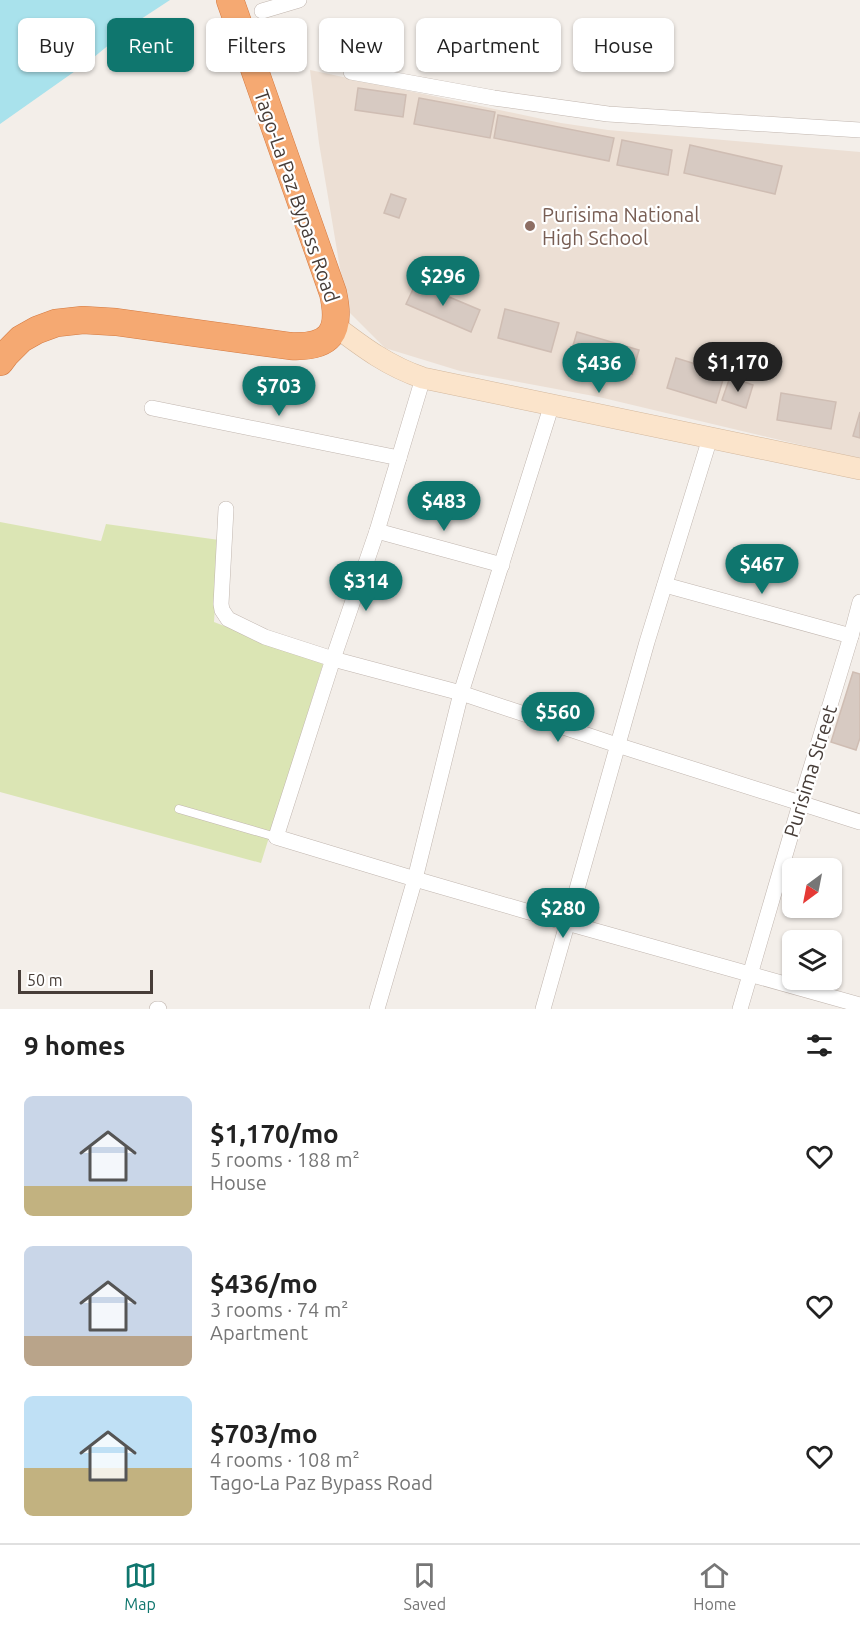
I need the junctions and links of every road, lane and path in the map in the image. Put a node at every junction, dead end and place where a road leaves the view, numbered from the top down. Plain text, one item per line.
1 (230, 0) edge
2 (299, 0) edge
3 (262, 11) dead end
4 (351, 72) dead end
5 (860, 130) edge
6 (335, 326) junction
7 (0, 362) edge
8 (423, 378) junction
9 (552, 404) junction
10 (152, 408) dead end
11 (710, 438) junction
12 (399, 458) junction
13 (860, 469) edge
14 (226, 509) dead end
15 (376, 531) junction
16 (502, 566) junction
17 (665, 585) junction
18 (860, 602) edge
19 (851, 636) junction
20 (333, 659) junction
21 (460, 693) junction
22 (617, 745) junction
23 (800, 804) junction
24 (179, 809) dead end
25 (860, 822) edge
26 (276, 837) junction
27 (415, 879) junction
28 (567, 923) junction
29 (750, 974) junction
30 (860, 1005) edge
31 (378, 1009) edge
32 (543, 1009) edge
33 (740, 1009) edge

1 - 6 highway, Tago-La Paz Bypass Road
2 - 3 street
4 - 5 street
6 - 7 highway, Tago-La Paz Bypass Road
6 - 8 street
8 - 9 street
8 - 12 street
9 - 11 street
9 - 16 street
10 - 12 street
11 - 13 street
11 - 17 street
12 - 15 street
14 - 20 street
15 - 16 street
15 - 20 street
16 - 21 street
17 - 19 street
17 - 22 street
18 - 19 street, Purisima Street
19 - 23 street, Purisima Street
20 - 21 street
20 - 26 street
21 - 22 street
21 - 27 street
22 - 23 street
22 - 28 street
23 - 25 street
23 - 29 street, Purisima Street
24 - 26 lane
26 - 27 street
27 - 28 street
27 - 31 street
28 - 29 street
28 - 32 street
29 - 30 street
29 - 33 street, Purisima Street

